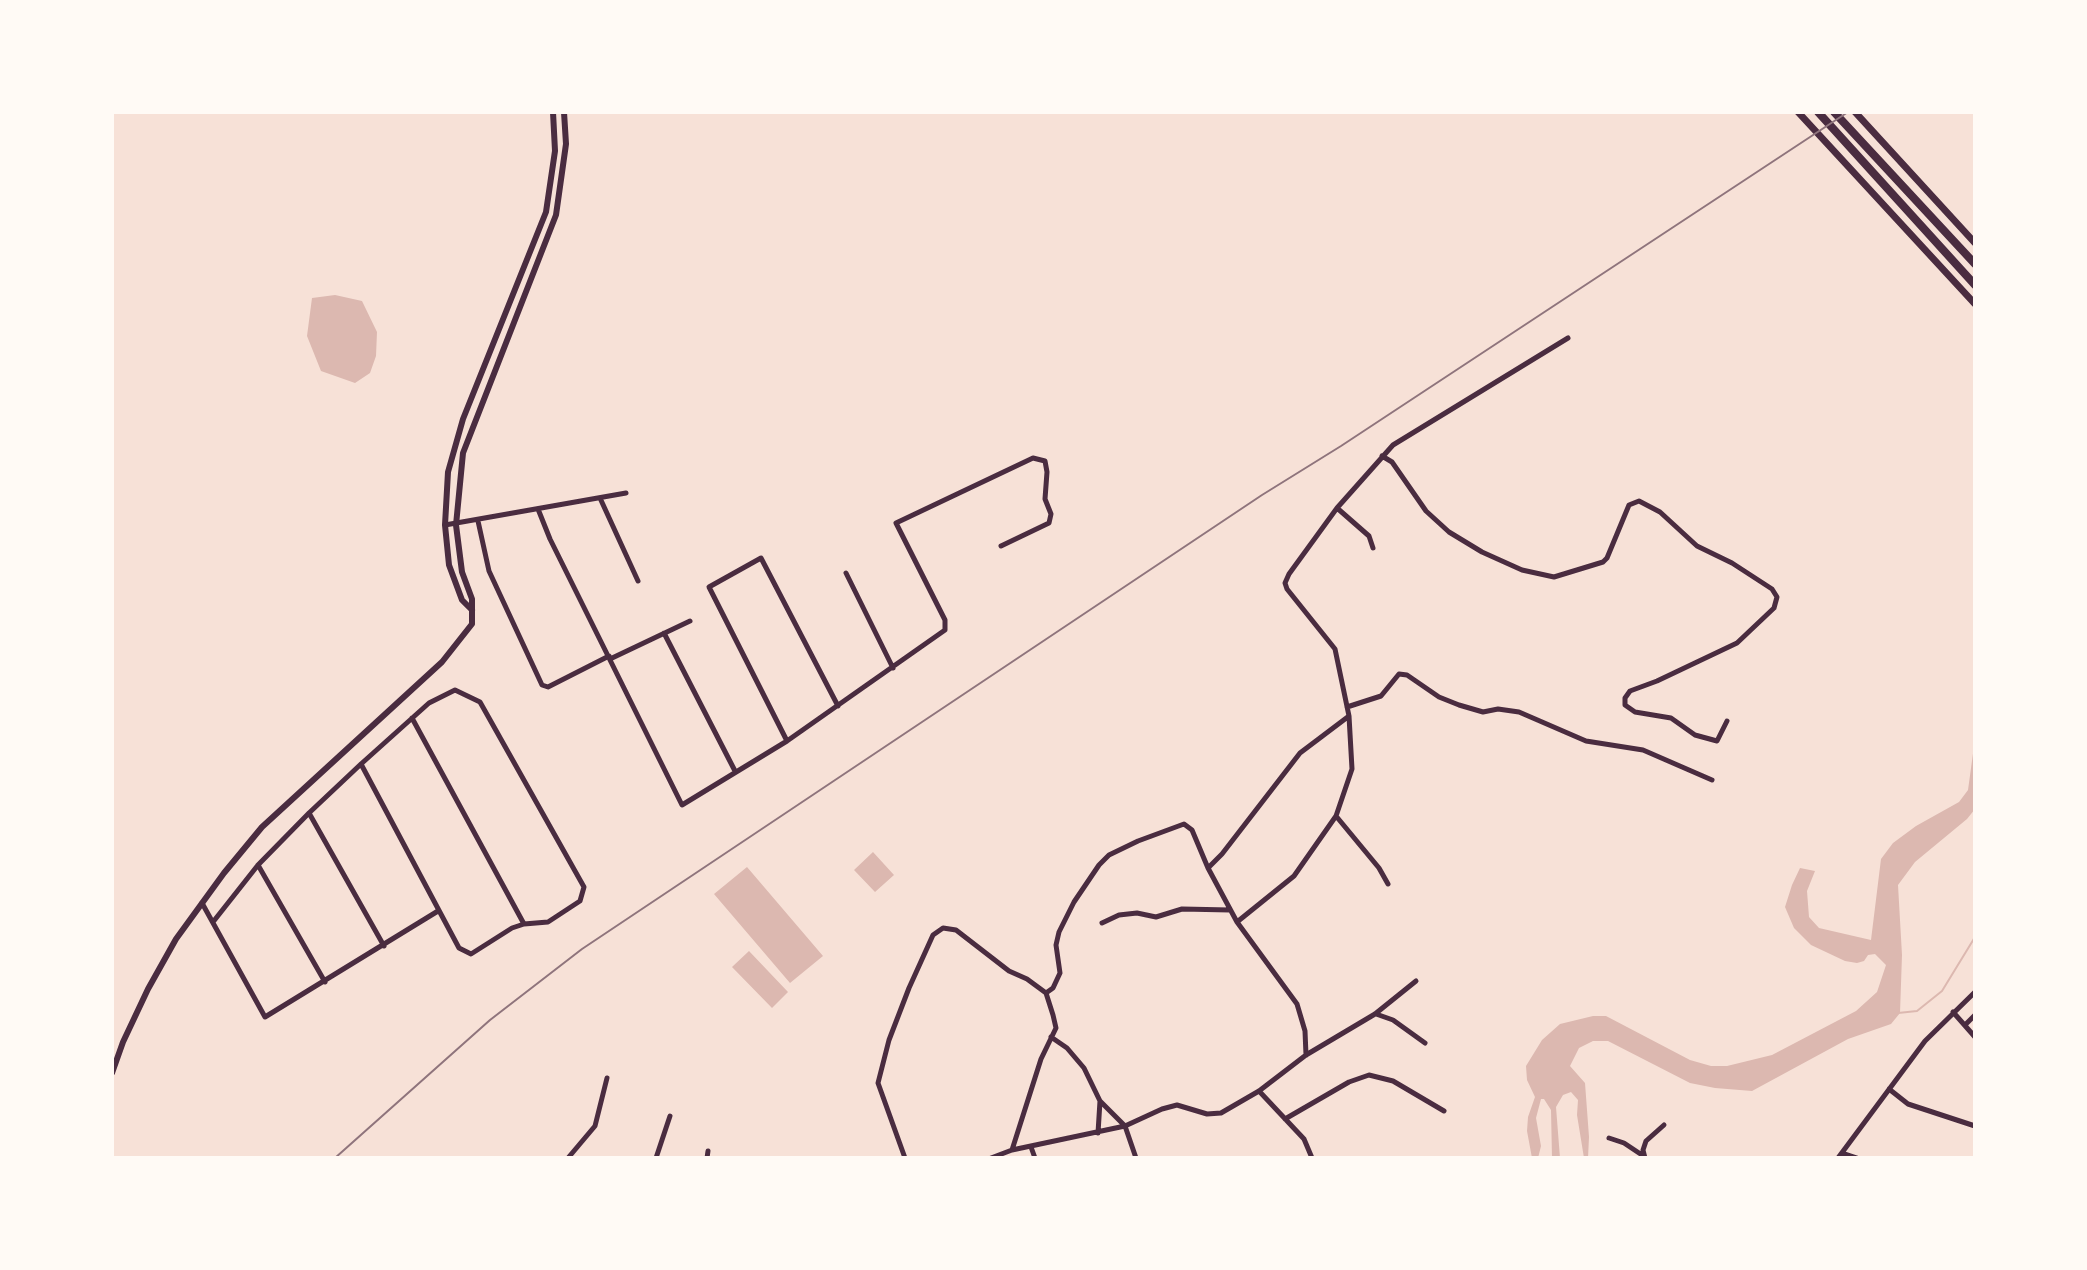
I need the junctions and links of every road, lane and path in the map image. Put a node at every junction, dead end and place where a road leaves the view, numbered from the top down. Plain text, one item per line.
1 (553, 112) edge
2 (564, 112) edge
3 (1798, 112) edge
4 (1818, 112) edge
5 (1834, 112) edge
6 (1855, 112) edge
7 (1975, 243) edge
8 (1975, 264) edge
9 (1975, 285) edge
10 (1975, 304) edge
11 (1568, 338) dead end
12 (1382, 456) junction
13 (626, 493) dead end
14 (600, 498) junction
15 (1337, 508) junction
16 (538, 509) junction
17 (478, 521) junction
18 (445, 525) junction
19 (456, 525) junction
20 (1001, 546) dead end
21 (1373, 548) dead end
22 (846, 573) dead end
23 (638, 581) dead end
24 (472, 610) junction
25 (690, 621) dead end
26 (664, 633) junction
27 (609, 658) junction
28 (893, 668) junction
29 (838, 706) junction
30 (1347, 707) junction
31 (1349, 716) junction
32 (412, 718) junction
33 (1727, 721) dead end
34 (787, 741) junction
35 (361, 764) junction
36 (735, 771) junction
37 (1712, 780) dead end
38 (309, 813) junction
39 (1336, 816) junction
40 (258, 865) junction
41 (1208, 868) junction
42 (1388, 884) dead end
43 (202, 903) junction
44 (1230, 910) junction
45 (438, 911) junction
46 (213, 922) junction
47 (1237, 922) junction
48 (1102, 923) dead end
49 (524, 924) junction
50 (384, 946) junction
51 (1416, 981) dead end
52 (325, 982) junction
53 (1975, 992) edge
54 (1046, 993) junction
55 (1953, 1012) junction
56 (1375, 1014) junction
57 (1975, 1015) edge
58 (1965, 1025) junction
59 (1051, 1037) junction
60 (1975, 1037) edge
61 (1425, 1043) dead end
62 (1306, 1055) junction
63 (112, 1073) edge
64 (607, 1078) dead end
65 (1889, 1089) junction
66 (1259, 1091) junction
67 (1100, 1101) junction
68 (1444, 1111) dead end
69 (670, 1116) dead end
70 (1285, 1119) junction
71 (1664, 1125) dead end
72 (1125, 1126) junction
73 (1975, 1126) edge
74 (1098, 1133) junction
75 (1609, 1138) dead end
76 (1031, 1147) junction
77 (1012, 1150) junction
78 (1840, 1156) edge
79 (1644, 1157) edge
80 (568, 1158) edge
81 (656, 1158) edge
82 (905, 1158) edge
83 (991, 1158) edge
84 (1035, 1158) edge
85 (1136, 1158) edge
86 (1312, 1158) edge
87 (1857, 1158) edge

1 - 18 street
2 - 19 street
3 - 10 main road
4 - 9 highway
5 - 8 highway
6 - 7 main road
11 - 12 street
12 - 15 street
12 - 33 street
13 - 14 street
14 - 16 street
14 - 23 street
15 - 21 street
15 - 30 street
16 - 17 street
16 - 27 street
17 - 19 street
17 - 27 street
18 - 19 street
18 - 24 street
19 - 24 street
20 - 28 street
22 - 28 street
24 - 43 street
25 - 26 street
26 - 27 street
26 - 36 street
27 - 36 street
28 - 29 street
29 - 34 street
29 - 34 street
30 - 31 street
30 - 37 street
31 - 39 street
31 - 41 street
32 - 35 street
32 - 49 street
32 - 49 street
34 - 36 street
35 - 38 street
35 - 45 street
38 - 40 street
38 - 50 street
39 - 42 street
39 - 47 street
40 - 46 street
40 - 52 street
41 - 44 street
41 - 54 street
43 - 46 street
43 - 63 street
44 - 47 street
44 - 48 street
45 - 49 street
45 - 50 street
46 - 52 street
47 - 62 street
50 - 52 street
51 - 56 street
53 - 55 street
54 - 59 street
54 - 82 street
55 - 58 street
55 - 65 street
56 - 61 street
56 - 62 street
57 - 58 street
58 - 60 street
59 - 67 street
59 - 77 street
62 - 66 street
64 - 80 street
65 - 73 street
65 - 78 street
66 - 70 street
66 - 72 street
67 - 72 street
67 - 74 street
68 - 70 street
69 - 81 street
70 - 86 street
71 - 79 street
72 - 74 street
72 - 85 street
74 - 76 street
75 - 79 street
76 - 77 street
76 - 84 street
77 - 83 street
78 - 87 street

